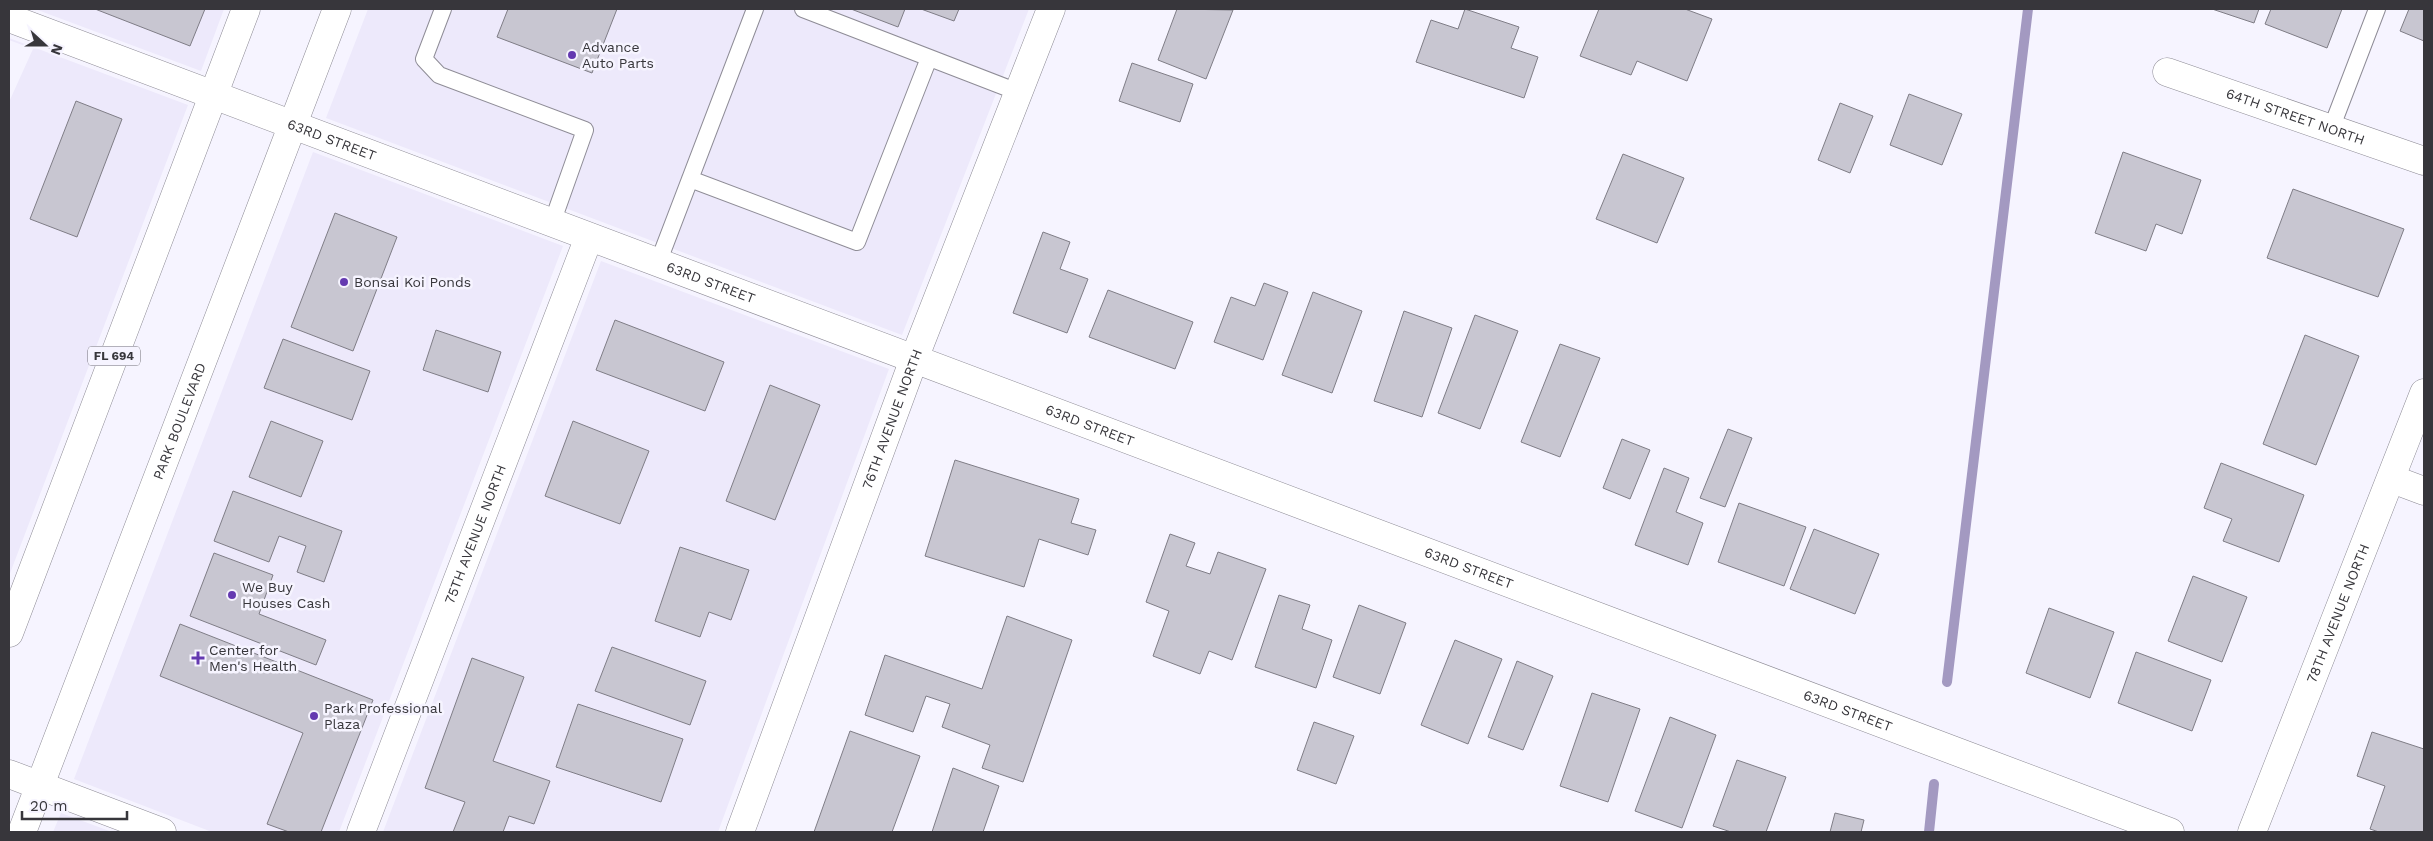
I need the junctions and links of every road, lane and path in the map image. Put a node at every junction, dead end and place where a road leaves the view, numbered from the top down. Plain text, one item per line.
1 (246, 9) edge
2 (336, 9) edge
3 (443, 9) edge
4 (755, 9) edge
5 (803, 9) edge
6 (1051, 9) edge
7 (2377, 9) edge
8 (9, 18) edge
9 (929, 58) junction
10 (2167, 72) dead end
11 (1018, 92) junction
12 (213, 96) junction
13 (293, 126) junction
14 (2331, 129) junction
15 (2424, 161) edge
16 (690, 179) junction
17 (552, 223) junction
18 (588, 237) junction
19 (658, 263) junction
20 (914, 359) junction
21 (2424, 393) edge
22 (2392, 480) junction
23 (2424, 491) edge
24 (9, 633) edge
25 (9, 774) edge
26 (40, 785) junction
27 (22, 832) edge
28 (162, 832) edge
29 (361, 832) edge
30 (740, 832) edge
31 (2170, 832) edge
32 (2252, 832) edge

1 - 12 street, FL 694
2 - 13 street, PARK BOULEVARD
3 - 17 lane
4 - 16 lane
5 - 9 lane
6 - 11 street, 76TH AVENUE NORTH
7 - 14 lane
8 - 12 street, 63RD STREET
9 - 11 lane
9 - 16 lane
10 - 14 street, 64TH STREET NORTH
11 - 20 street, 76TH AVENUE NORTH
12 - 13 street, 63RD STREET
12 - 24 street, FL 694
13 - 17 street, 63RD STREET
13 - 26 street, PARK BOULEVARD
14 - 15 street, 64TH STREET NORTH
16 - 19 lane
17 - 18 street, 63RD STREET
18 - 19 street, 63RD STREET
18 - 29 street, 75TH AVENUE NORTH
19 - 20 street, 63RD STREET
20 - 30 street, 76TH AVENUE NORTH
20 - 31 street, 63RD STREET
21 - 22 street, 78TH AVENUE NORTH
22 - 23 street
22 - 32 street, 78TH AVENUE NORTH
25 - 26 street
26 - 27 street, PARK BOULEVARD
26 - 28 street

